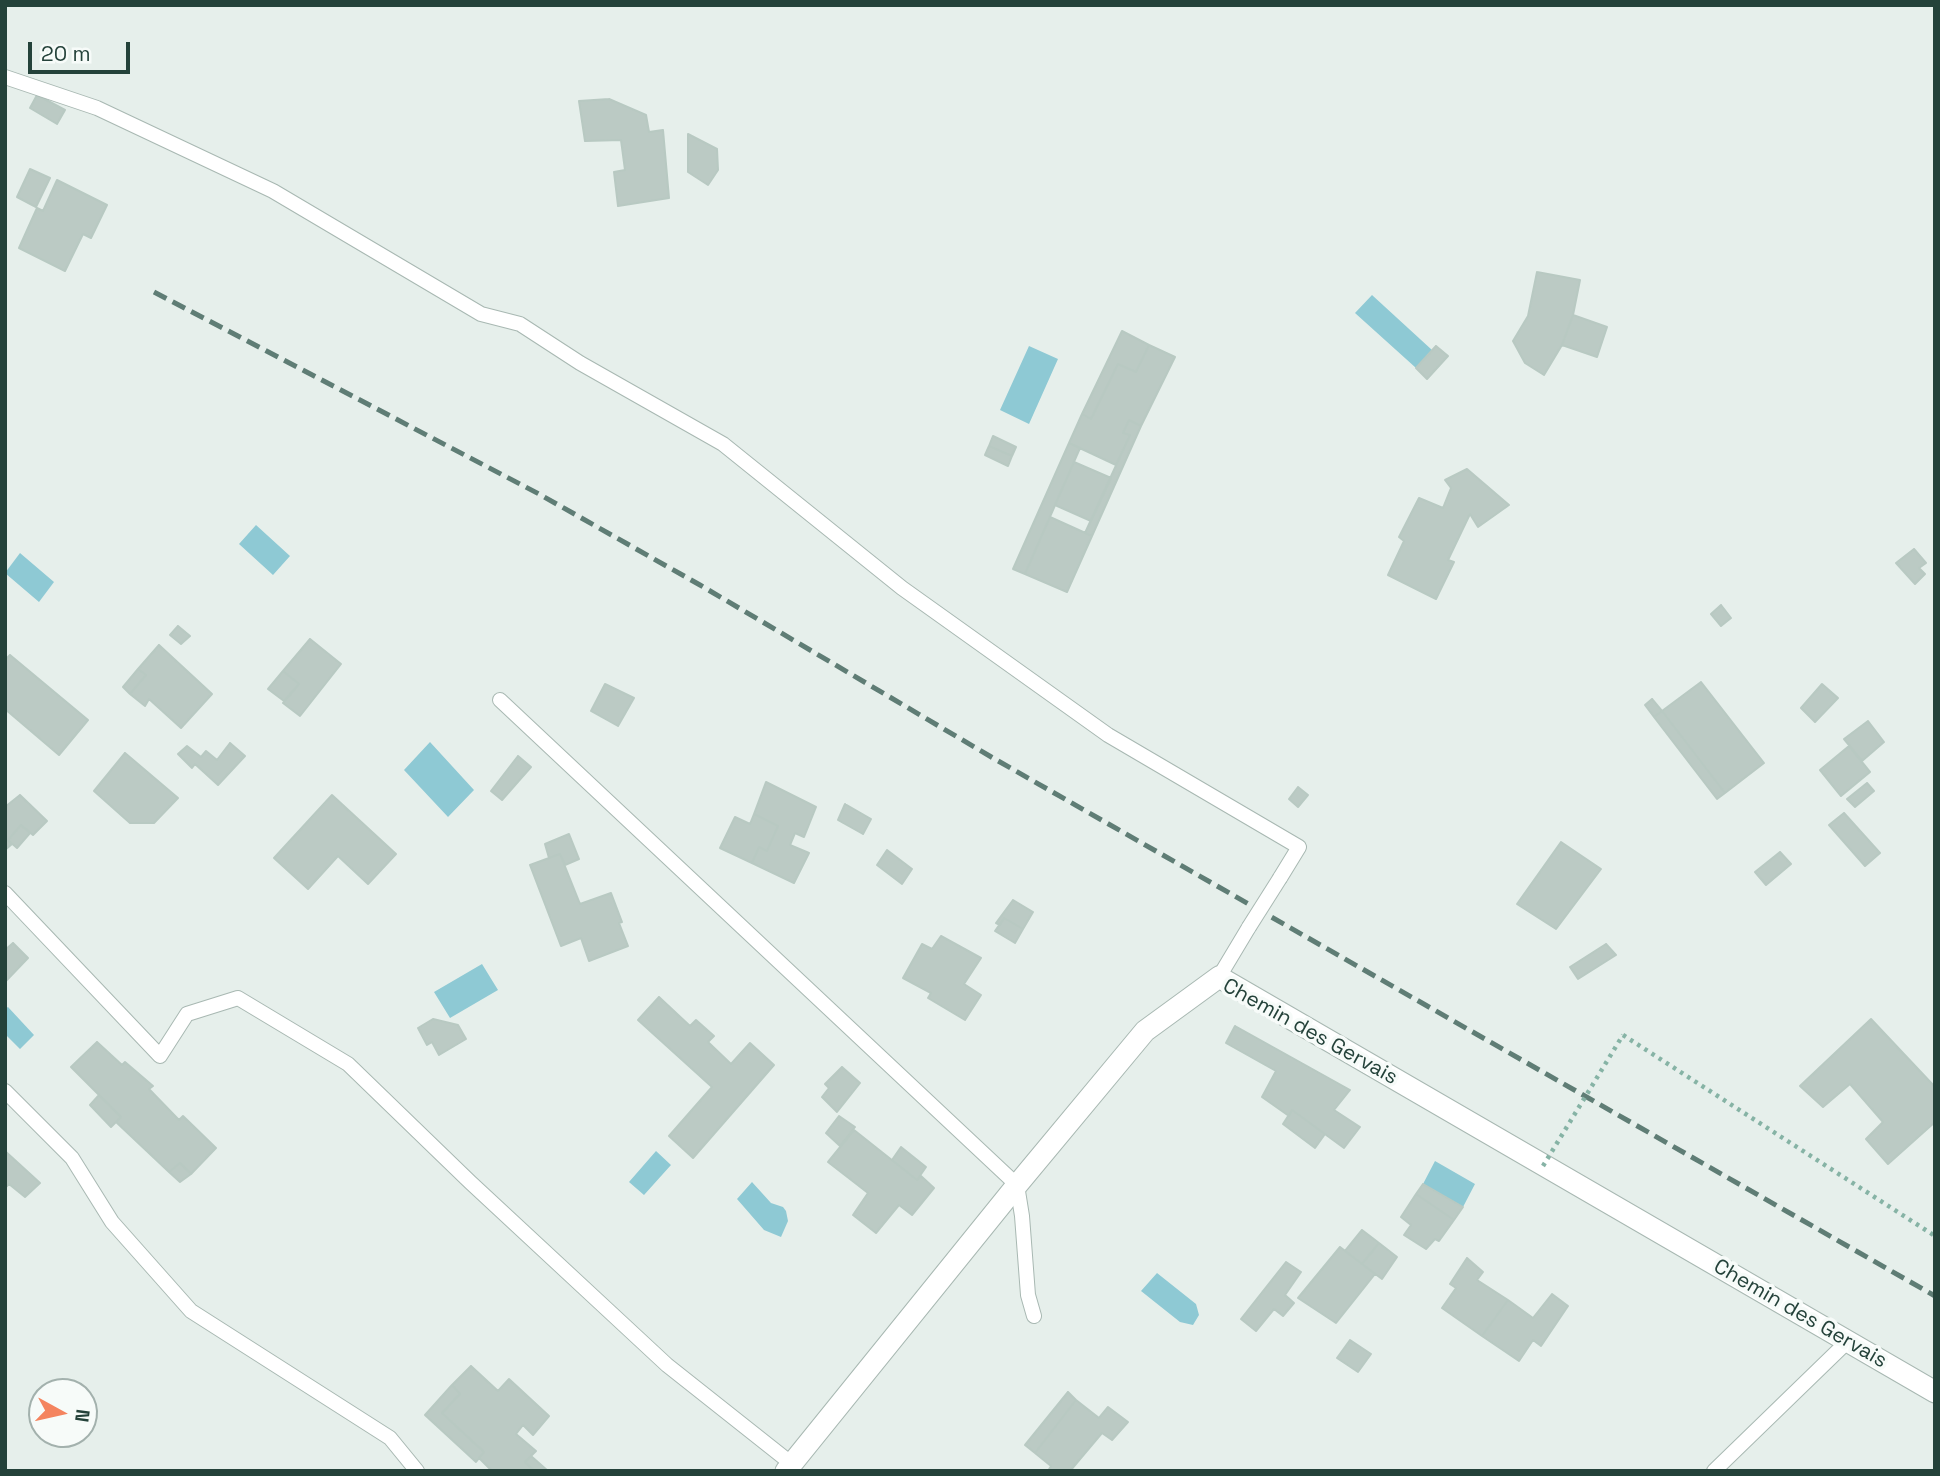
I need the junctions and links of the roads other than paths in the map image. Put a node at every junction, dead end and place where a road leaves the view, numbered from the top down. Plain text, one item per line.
1 (5, 77) edge
2 (500, 701) dead end
3 (5, 893) edge
4 (1219, 977) junction
5 (5, 1091) edge
6 (1017, 1185) junction
7 (1034, 1316) dead end
8 (1848, 1341) junction
9 (1935, 1392) edge
10 (789, 1467) edge
11 (417, 1471) edge
12 (1714, 1471) edge

1 - 4 lane, bridge
2 - 6 lane
3 - 10 lane
4 - 6 street, Chemin des Gervais
4 - 8 street, Chemin des Gervais
5 - 11 lane
6 - 7 lane
6 - 10 street, Chemin des Gervais
8 - 9 street, Chemin des Gervais
8 - 12 lane

